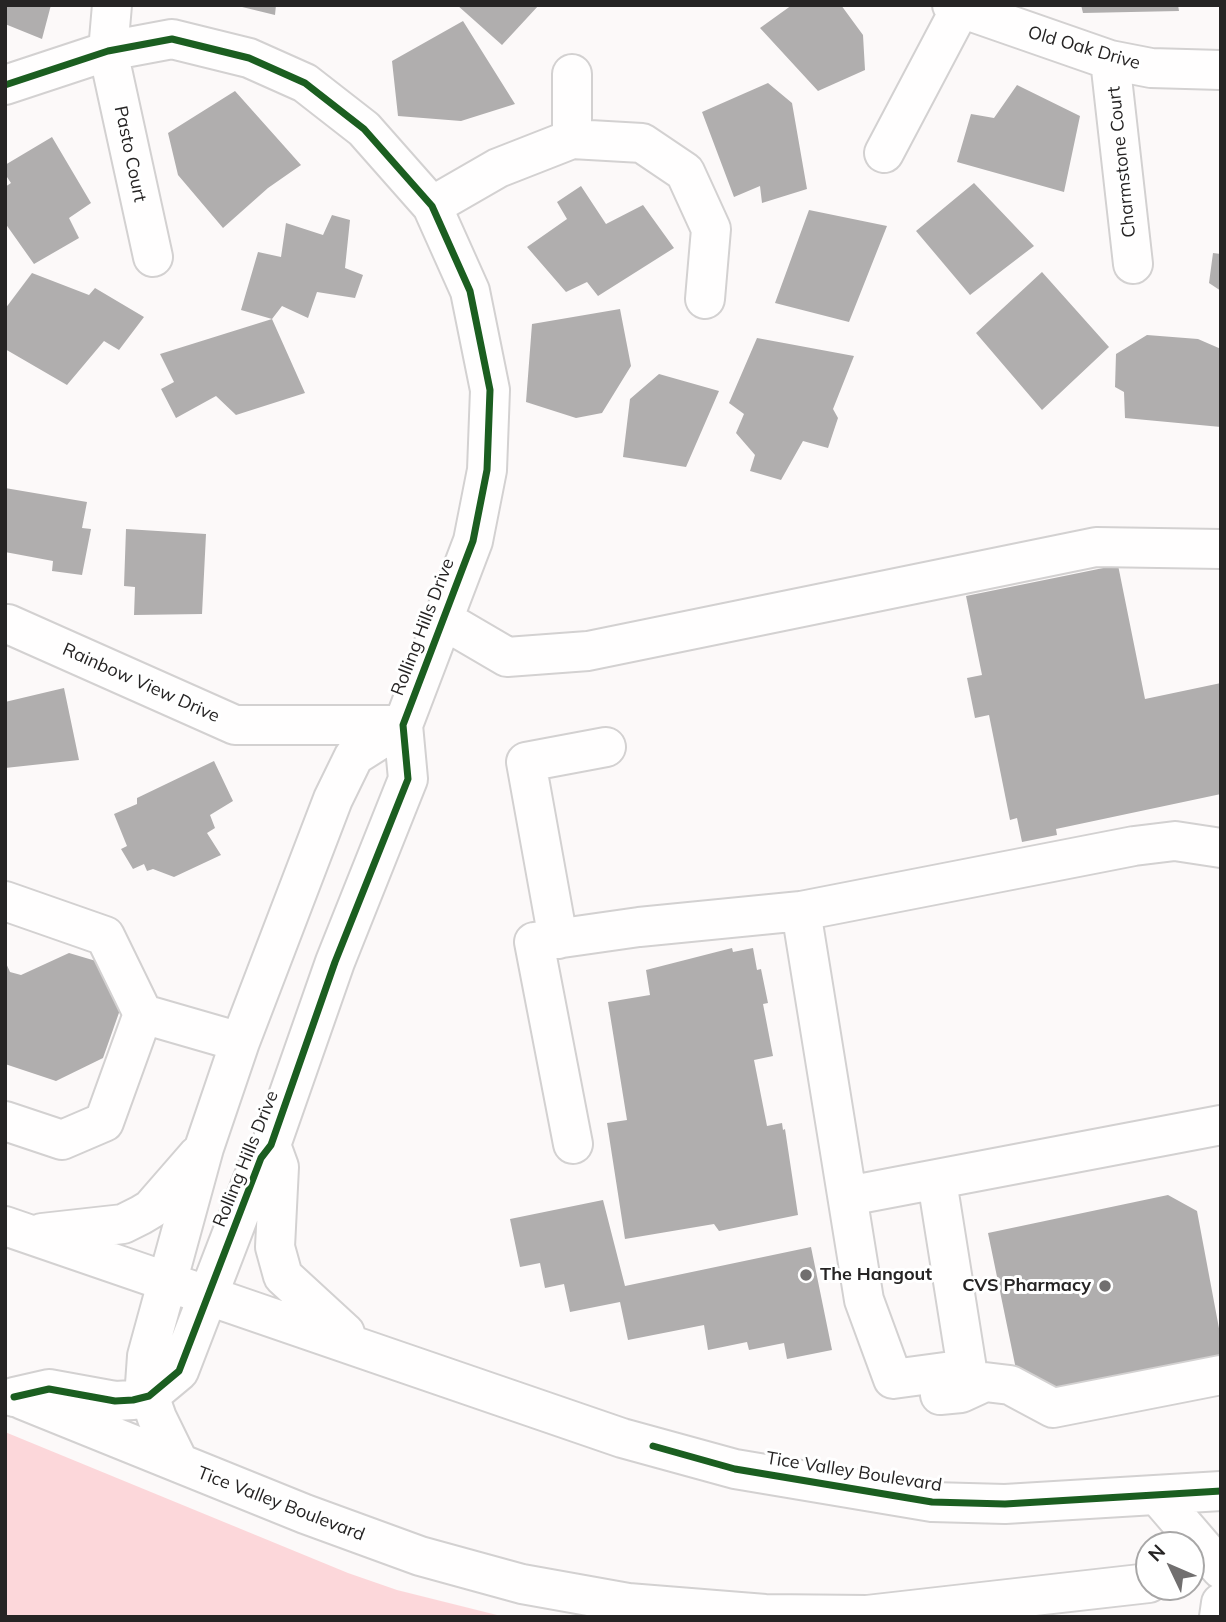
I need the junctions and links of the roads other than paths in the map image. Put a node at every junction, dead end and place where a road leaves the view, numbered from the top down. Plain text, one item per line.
1 (112, 5) edge
2 (956, 7) edge
3 (107, 51) junction
4 (1110, 60) junction
5 (1221, 70) edge
6 (572, 75) dead end
7 (5, 85) edge
8 (572, 139) junction
9 (884, 153) dead end
10 (432, 206) junction
11 (153, 257) dead end
12 (1133, 264) dead end
13 (705, 299) dead end
14 (1221, 549) edge
15 (442, 620) junction
16 (8, 624) dead end
17 (403, 725) junction
18 (606, 747) dead end
19 (1221, 848) edge
20 (5, 901) edge
21 (802, 911) junction
22 (558, 939) junction
23 (143, 1014) junction
24 (240, 1042) junction
25 (5, 1121) edge
26 (1221, 1125) edge
27 (271, 1144) junction
28 (573, 1144) dead end
29 (204, 1148) junction
30 (937, 1181) junction
31 (848, 1196) junction
32 (17, 1230) edge
33 (169, 1283) junction
34 (209, 1297) junction
35 (360, 1346) junction
36 (1221, 1375) edge
37 (893, 1379) junction
38 (10, 1395) edge
39 (149, 1396) junction
40 (179, 1463) junction
41 (1221, 1491) edge
42 (1159, 1497) junction
43 (1221, 1569) edge
44 (1135, 1585) edge
45 (1221, 1603) edge
46 (1219, 1617) edge

1 - 3 street, Pasto Court
2 - 4 street, Old Oak Drive
2 - 9 street
3 - 7 street, Rolling Hills Drive
3 - 10 street, Rolling Hills Drive
3 - 11 street, Pasto Court
4 - 5 street, Old Oak Drive
4 - 12 street, Charmstone Court
6 - 8 street
8 - 10 street
8 - 13 street
10 - 15 street, Rolling Hills Drive
14 - 15 street
15 - 17 street, Rolling Hills Drive
16 - 17 street, Rainbow View Drive
17 - 24 street, Rolling Hills Drive
17 - 27 street, Rolling Hills Drive
18 - 22 street
19 - 21 street
20 - 23 street
21 - 22 street
21 - 31 street
22 - 28 street
23 - 24 street
23 - 25 street
24 - 29 street, Rolling Hills Drive
26 - 30 street
27 - 34 street, Rolling Hills Drive
27 - 35 street
29 - 32 street
29 - 33 street, Rolling Hills Drive
30 - 31 street
30 - 37 street
31 - 37 street
32 - 33 street, Tice Valley Boulevard
33 - 34 street, Tice Valley Boulevard
33 - 39 street, Rolling Hills Drive
34 - 35 street, Tice Valley Boulevard
34 - 39 street, Rolling Hills Drive
35 - 42 street, Tice Valley Boulevard
36 - 37 street
38 - 39 street
38 - 40 street, Tice Valley Boulevard
39 - 40 street
40 - 44 street, Tice Valley Boulevard
41 - 42 street, Tice Valley Boulevard
42 - 43 street
45 - 46 street

